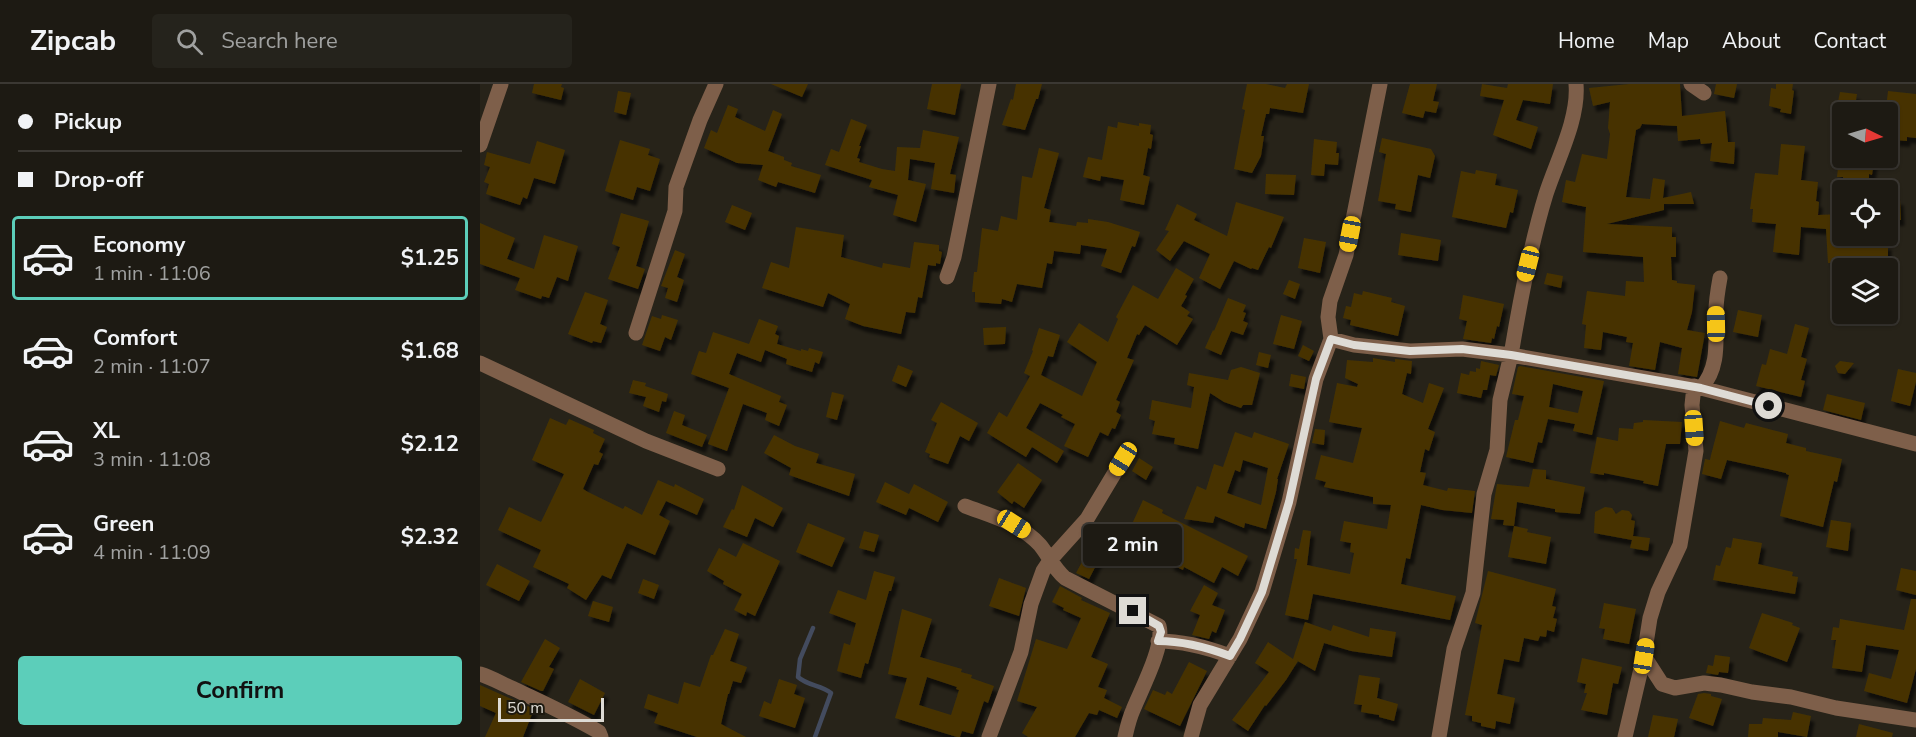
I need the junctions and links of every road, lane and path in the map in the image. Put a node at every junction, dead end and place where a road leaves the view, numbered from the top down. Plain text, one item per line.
1 (501, 84) edge
2 (716, 84) edge
3 (989, 84) edge
4 (1380, 84) edge
5 (1576, 84) edge
6 (1691, 84) edge
7 (1704, 93) dead end
8 (480, 145) edge
9 (947, 277) dead end
10 (1720, 278) dead end
11 (636, 333) dead end
12 (1331, 339) junction
13 (1511, 355) junction
14 (480, 363) edge
15 (1697, 387) junction
16 (1916, 444) edge
17 (1123, 459) dead end
18 (718, 469) dead end
19 (964, 506) dead end
20 (1051, 559) junction
21 (1158, 641) junction
22 (1230, 656) junction
23 (1644, 656) junction
24 (480, 674) edge
25 (1916, 720) edge
26 (1193, 730) edge
27 (601, 737) edge
28 (989, 737) edge
29 (1125, 737) edge
30 (1206, 737) edge
31 (1439, 737) edge
32 (1625, 737) edge

1 - 8 street
2 - 11 street
3 - 9 street
4 - 12 street
5 - 13 street
6 - 7 street
10 - 15 street
12 - 13 street
12 - 22 street
13 - 15 street
13 - 31 street
14 - 18 street
15 - 16 street
15 - 23 street
17 - 20 street
19 - 20 street
20 - 21 street
20 - 28 street
21 - 22 street
21 - 29 street
22 - 26 street
23 - 25 street
23 - 32 street
24 - 27 street
26 - 30 street

